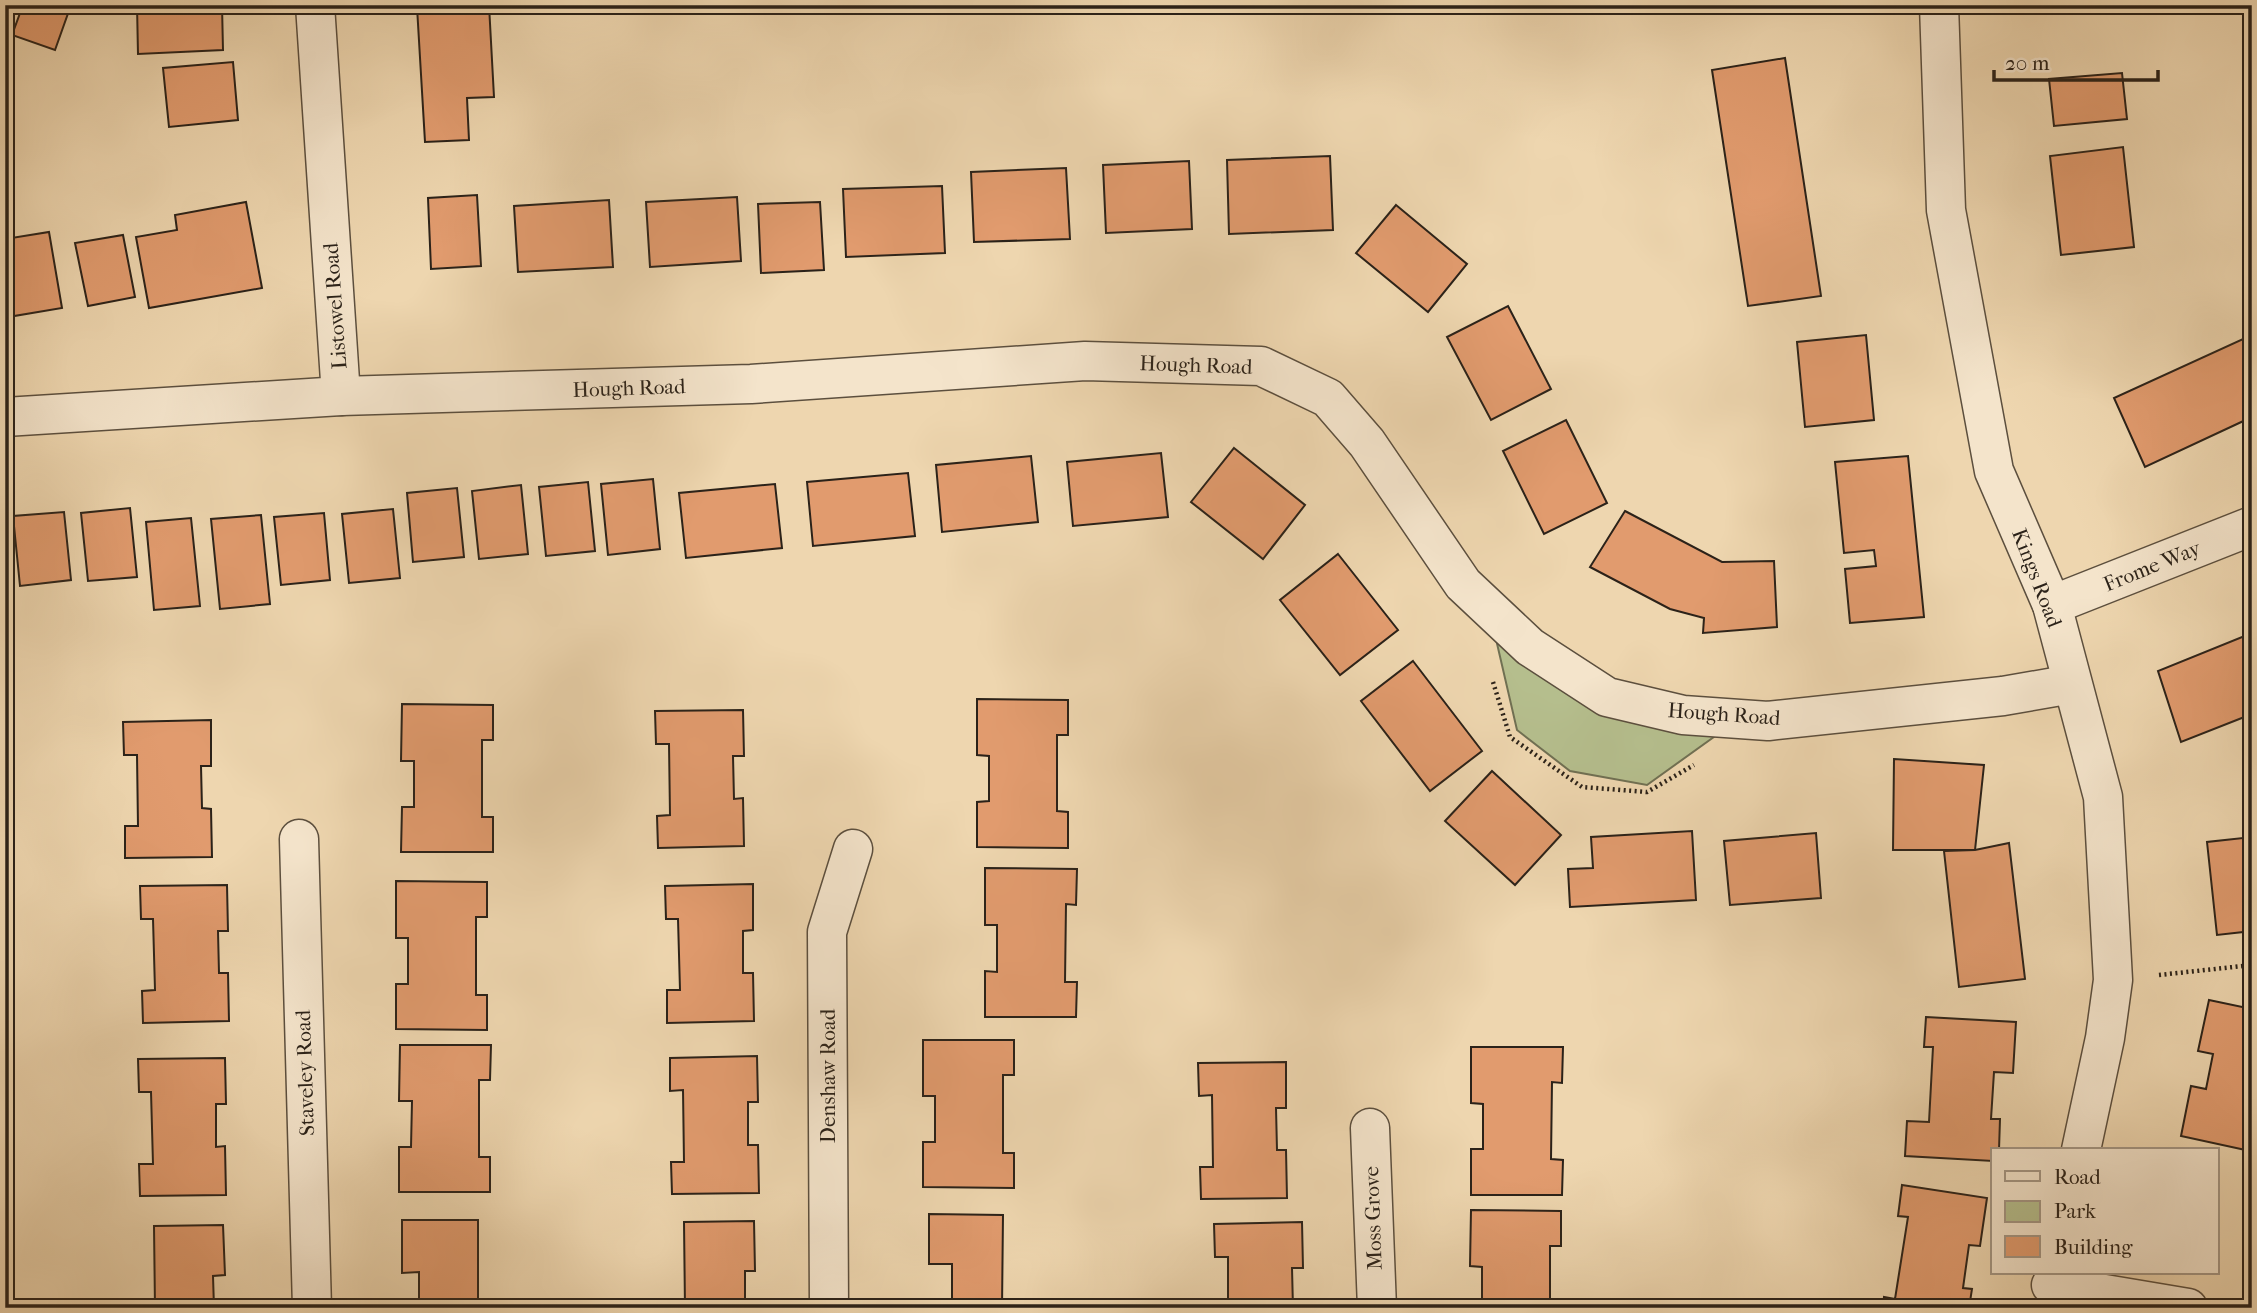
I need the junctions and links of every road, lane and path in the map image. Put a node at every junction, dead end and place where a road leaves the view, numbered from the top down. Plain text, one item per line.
1 (315, 5) edge
2 (1939, 5) edge
3 (341, 396) junction
4 (5, 417) edge
5 (2252, 526) edge
6 (2052, 605) junction
7 (2072, 684) junction
8 (299, 839) dead end
9 (853, 849) dead end
10 (2252, 965) edge
11 (2113, 980) junction
12 (1370, 1128) dead end
13 (2081, 1148) edge
14 (2051, 1289) edge
15 (312, 1308) edge
16 (829, 1308) edge
17 (1377, 1308) edge
18 (2188, 1308) edge

1 - 3 street, Listowel Road
2 - 6 street, Kings Road
3 - 4 street, Listowel Road
3 - 7 street, Hough Road
5 - 6 street, Frome Way
6 - 7 street, Kings Road
7 - 11 street, Kings Road
8 - 15 street, Staveley Road
9 - 16 street, Denshaw Road
10 - 11 path
11 - 13 street, Kings Road
12 - 17 street, Moss Grove
14 - 18 street

